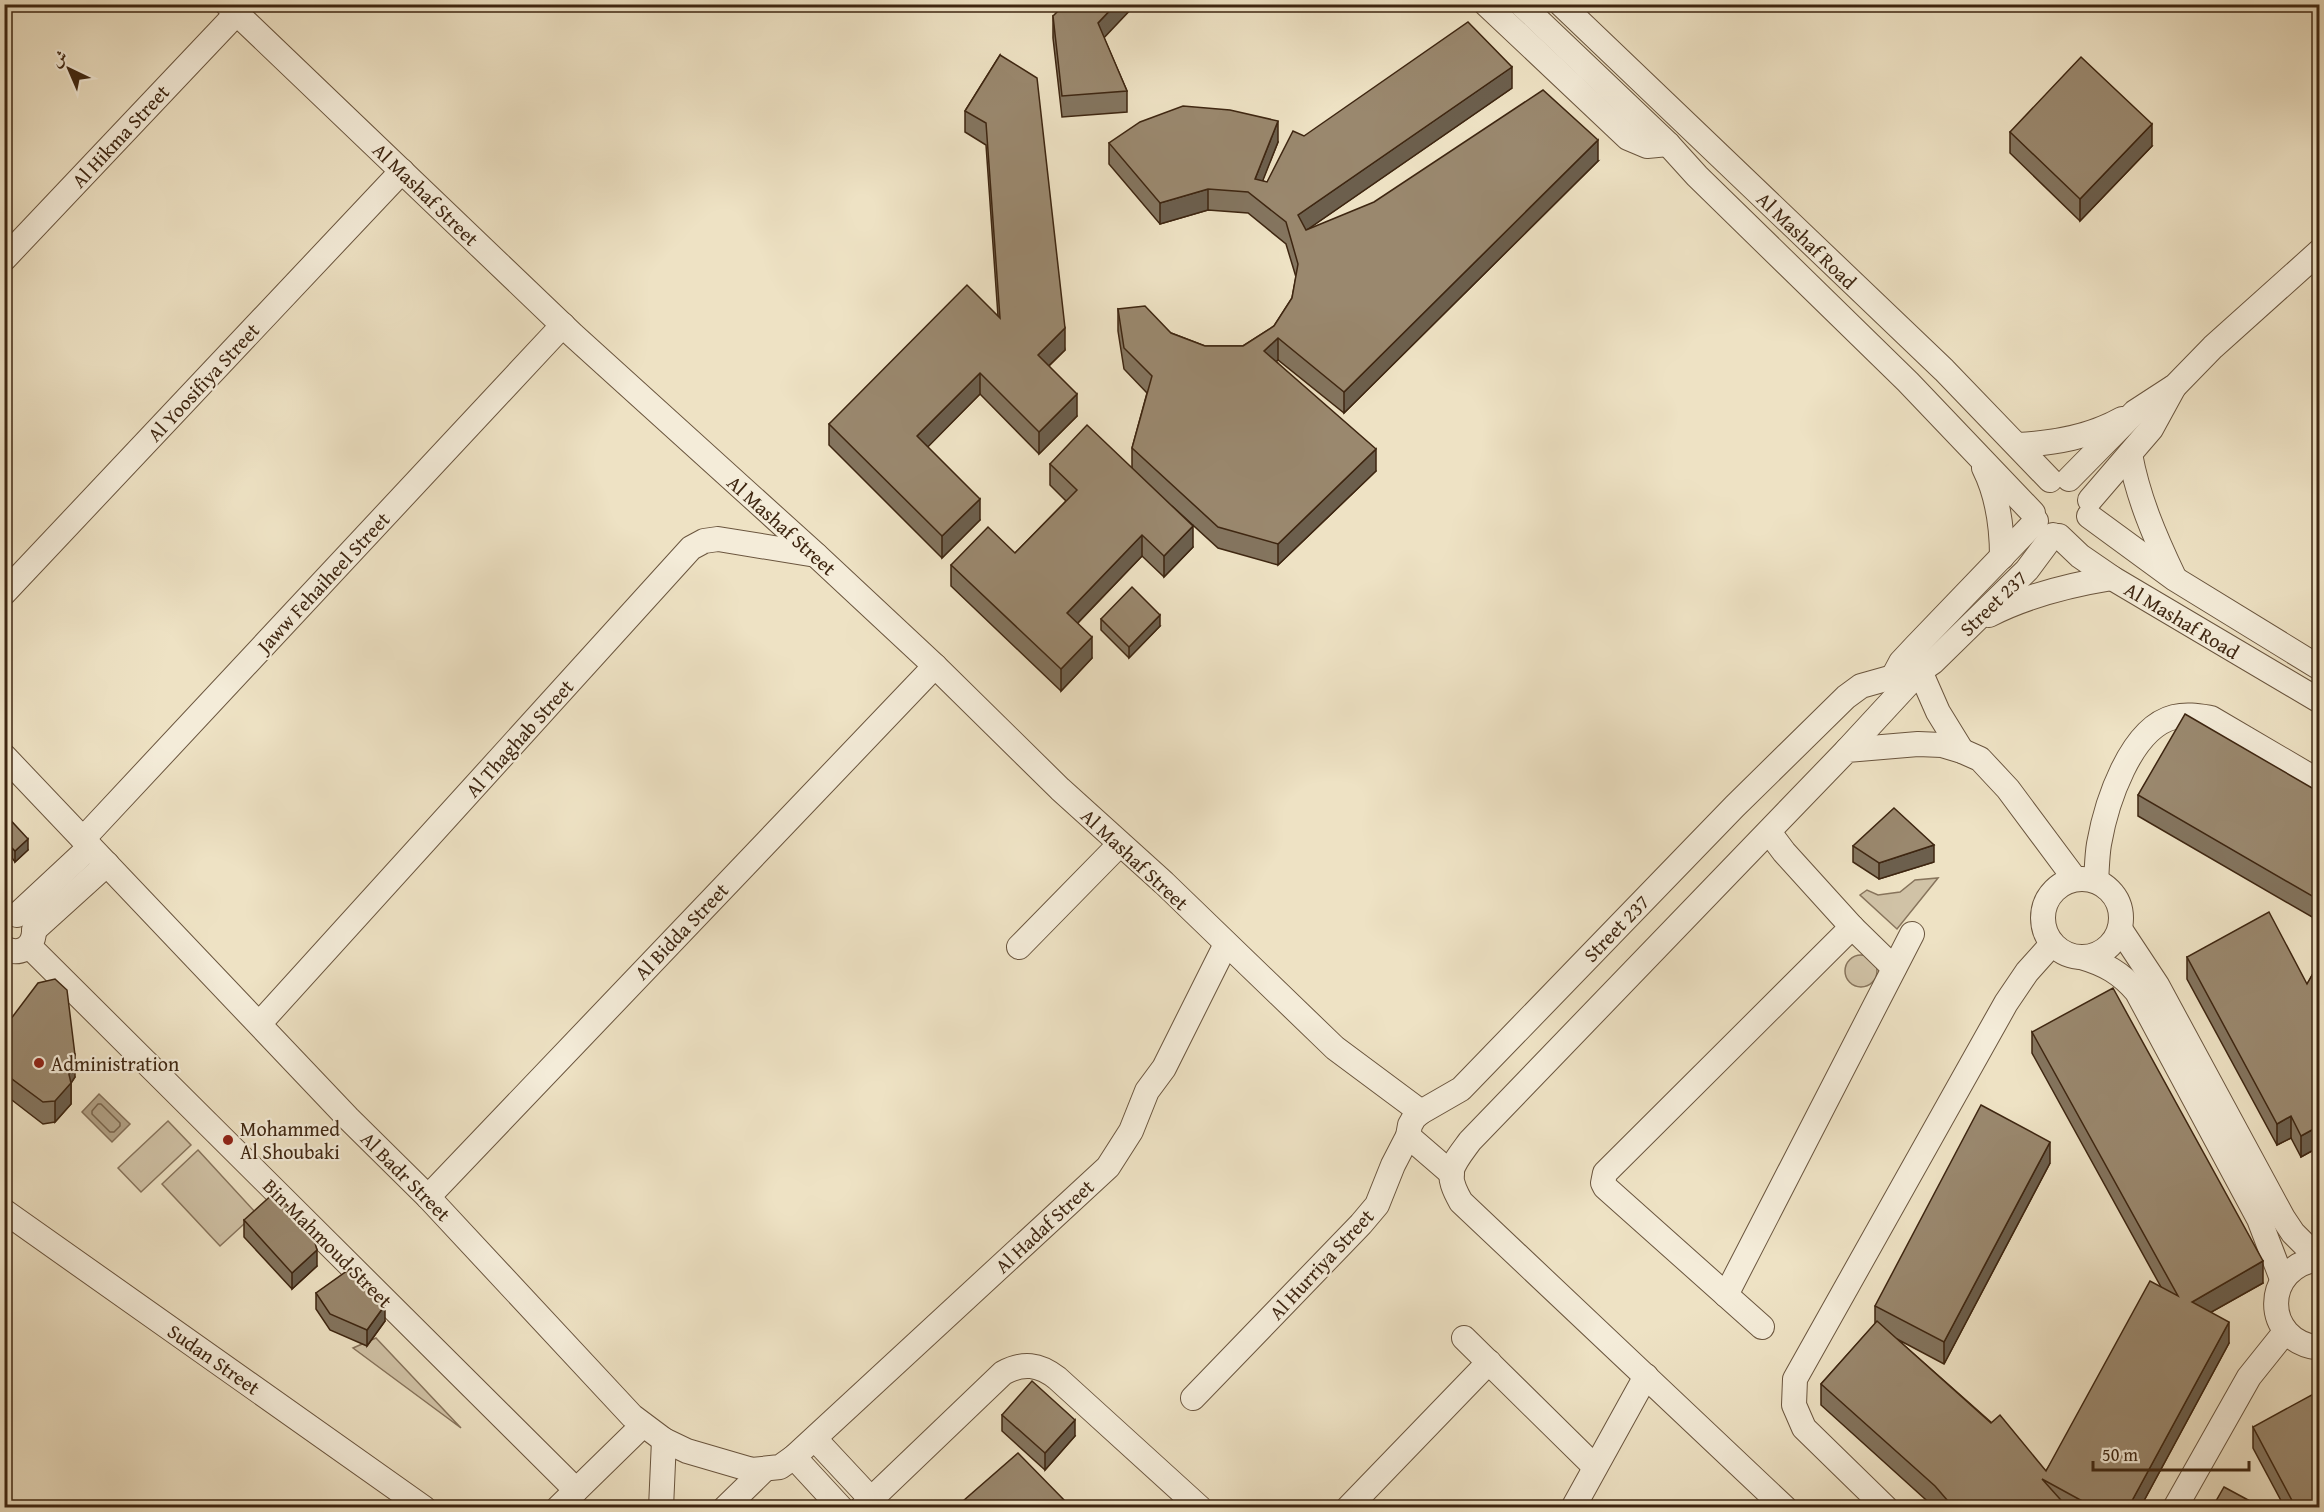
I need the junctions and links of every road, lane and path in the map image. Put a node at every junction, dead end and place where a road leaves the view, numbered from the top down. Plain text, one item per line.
1 (1486, 4) edge
2 (1521, 4) edge
3 (1561, 4) edge
4 (231, 9) edge
5 (1668, 144) junction
6 (402, 171) junction
7 (2319, 251) edge
8 (4, 258) edge
9 (563, 326) junction
10 (2175, 386) junction
11 (2135, 412) junction
12 (2018, 445) junction
13 (2130, 454) junction
14 (1979, 458) junction
15 (2060, 479) junction
16 (2089, 508) junction
17 (2045, 526) junction
18 (816, 555) junction
19 (2002, 557) junction
20 (2112, 578) junction
21 (2175, 579) junction
22 (4, 593) edge
23 (1971, 624) junction
24 (934, 666) junction
25 (2319, 668) edge
26 (1920, 671) junction
27 (1893, 677) junction
28 (2316, 702) edge
29 (1847, 750) junction
30 (1962, 751) junction
31 (4, 756) edge
32 (2319, 782) edge
33 (1769, 832) junction
34 (86, 843) junction
35 (1120, 844) junction
36 (1752, 851) junction
37 (107, 864) junction
38 (2086, 880) junction
39 (21, 927) edge
40 (2120, 929) junction
41 (1848, 931) junction
42 (1912, 934) dead end
43 (1226, 944) junction
44 (2052, 944) junction
45 (1019, 947) dead end
46 (4, 948) edge
47 (2081, 957) junction
48 (1894, 968) junction
49 (260, 1023) junction
50 (1421, 1112) junction
51 (1408, 1136) junction
52 (1452, 1174) junction
53 (428, 1197) junction
54 (4, 1211) edge
55 (2319, 1259) edge
56 (2282, 1279) junction
57 (1726, 1295) junction
58 (1762, 1327) dead end
59 (2285, 1332) junction
60 (1464, 1338) dead end
61 (2319, 1348) edge
62 (1489, 1362) junction
63 (1646, 1376) junction
64 (1193, 1398) dead end
65 (643, 1425) junction
66 (814, 1439) junction
67 (664, 1440) junction
68 (794, 1457) junction
69 (1594, 1466) junction
70 (764, 1470) junction
71 (576, 1490) junction
72 (867, 1503) edge
73 (424, 1508) edge
74 (558, 1508) edge
75 (660, 1508) edge
76 (725, 1508) edge
77 (841, 1508) edge
78 (1200, 1508) edge
79 (1348, 1508) edge
80 (1573, 1508) edge
81 (1785, 1508) edge
82 (1886, 1508) edge
83 (2175, 1508) edge

1 - 5 street
2 - 5 street, Al Mashaf Road
3 - 12 street, Al Mashaf Road
4 - 6 street, Al Mashaf Street
4 - 8 street, Al Hikma Street
5 - 14 street, Al Mashaf Road
6 - 9 street, Al Mashaf Street
6 - 22 street, Al Yoosifiya Street
7 - 10 street
9 - 18 street, Al Mashaf Street
9 - 34 street, Jaww Fehaiheel Street
10 - 11 street
10 - 13 street
11 - 12 street
11 - 15 street
12 - 15 street, Al Mashaf Road
13 - 16 street
13 - 21 street
14 - 17 street, Al Mashaf Road
14 - 19 street
15 - 16 street
15 - 17 street
16 - 17 street
16 - 21 street, Al Mashaf Road
17 - 19 street, Street 237
17 - 20 street, Al Mashaf Road
17 - 23 street, Street 237
18 - 24 street, Al Mashaf Street
18 - 49 street, Al Thaghab Street
19 - 27 street, Street 237
20 - 23 street
20 - 28 street, Al Mashaf Road
21 - 25 street, Al Mashaf Road
23 - 26 street, Street 237
24 - 35 street, Al Mashaf Street
24 - 53 street, Al Bidda Street
26 - 27 street, Street 237
26 - 29 street
26 - 30 street
27 - 50 street, Street 237
29 - 30 street
29 - 33 street
30 - 38 street
31 - 34 street, Al Badr Street
32 - 38 street
33 - 36 street
33 - 41 street
34 - 37 street, Al Badr Street
34 - 39 street, Jaww Fehaiheel Street
35 - 43 street, Al Mashaf Street
35 - 45 street
36 - 41 street
36 - 52 street
37 - 39 street
37 - 49 street, Al Badr Street
38 - 40 street
38 - 44 street
39 - 46 street
39 - 71 street, Bin Mahmoud Street
40 - 47 street
40 - 55 street
41 - 48 street
41 - 57 street
42 - 48 street
43 - 50 street, Al Mashaf Street
43 - 66 street, Al Hadaf Street
44 - 47 street
44 - 82 street
47 - 56 street
48 - 57 street
49 - 53 street, Al Badr Street
50 - 51 street, Al Hurriya Street
51 - 52 street
51 - 64 street, Al Hurriya Street
52 - 63 street
53 - 65 street, Al Badr Street
54 - 73 street, Sudan Street
55 - 56 street
56 - 59 street
57 - 58 street
59 - 61 street
59 - 83 street
60 - 62 street
62 - 69 street
62 - 79 street
63 - 69 street
63 - 81 street
65 - 67 street, Al Badr Street
65 - 71 street
66 - 68 street, Al Hadaf Street
66 - 72 street
67 - 70 street, Al Badr Street
67 - 75 street
68 - 70 street
68 - 77 street
69 - 80 street
70 - 76 street
71 - 74 street
72 - 78 street

